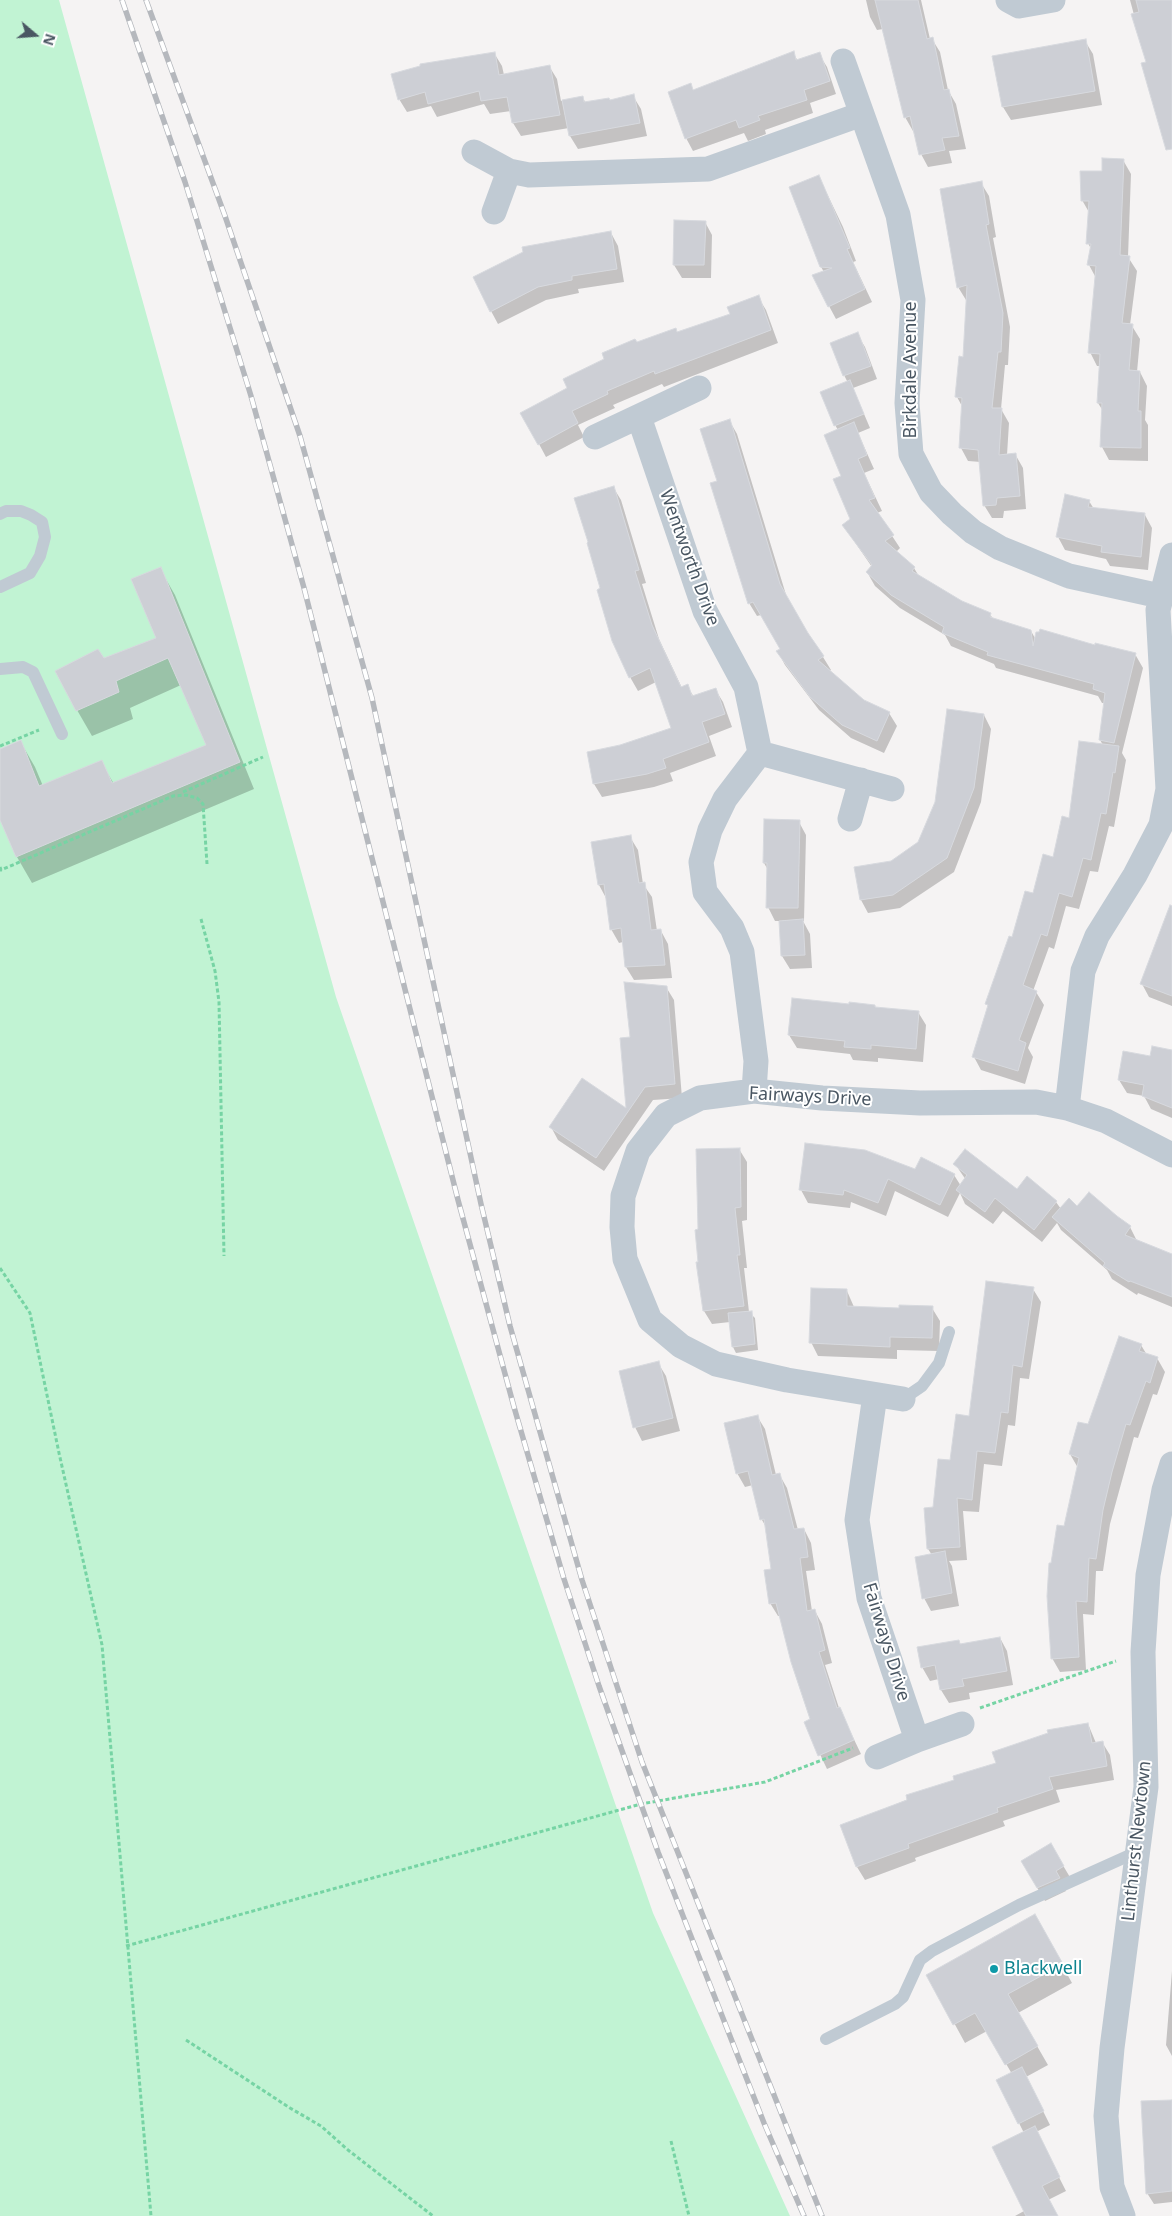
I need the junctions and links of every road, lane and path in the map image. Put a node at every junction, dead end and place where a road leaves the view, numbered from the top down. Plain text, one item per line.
1 (1008, 0) edge
2 (1053, 0) edge
3 (843, 61) dead end
4 (862, 114) junction
5 (474, 152) dead end
6 (509, 171) junction
7 (494, 212) dead end
8 (700, 388) dead end
9 (640, 417) junction
10 (595, 437) dead end
11 (0, 514) edge
12 (1172, 555) edge
13 (0, 587) edge
14 (1160, 596) junction
15 (0, 669) edge
16 (45, 727) dead end
17 (62, 734) dead end
18 (0, 746) edge
19 (760, 753) junction
20 (264, 757) dead end
21 (861, 780) junction
22 (892, 789) dead end
23 (183, 792) dead end
24 (850, 819) dead end
25 (207, 864) dead end
26 (0, 866) edge
27 (201, 919) dead end
28 (754, 1091) junction
29 (1067, 1108) junction
30 (1172, 1155) edge
31 (224, 1256) dead end
32 (0, 1268) edge
33 (949, 1332) dead end
34 (875, 1395) junction
35 (903, 1399) joint
36 (1172, 1464) edge
37 (1143, 1652) junction
38 (962, 1724) joint
39 (917, 1740) junction
40 (877, 1757) joint
41 (1139, 1851) junction
42 (126, 1946) junction
43 (826, 2039) dead end
44 (186, 2040) dead end
45 (671, 2142) dead end
46 (151, 2216) edge
47 (433, 2216) edge
48 (689, 2216) edge
49 (1124, 2216) edge

1 - 2 street
3 - 4 street, Birkdale Avenue
4 - 6 street
4 - 14 street, Birkdale Avenue
5 - 6 street
6 - 7 street
8 - 9 street
9 - 10 street
9 - 19 street, Wentworth Drive
11 - 13 lane
12 - 14 street
14 - 29 street
15 - 17 lane
16 - 18 path
19 - 21 street
19 - 28 street
20 - 23 path
21 - 22 street
21 - 24 street
25 - 26 path
27 - 31 path
28 - 29 street, Fairways Drive
28 - 34 street, Fairways Drive
29 - 30 street, Fairways Drive
32 - 42 path
33 - 35 lane
34 - 35 street, Fairways Drive
34 - 39 street, Fairways Drive
36 - 37 street, Linthurst Newtown
37 - 38 path
37 - 41 street, Linthurst Newtown
38 - 39 street
39 - 40 street
40 - 42 path
41 - 43 lane
41 - 49 street, Linthurst Newtown
42 - 46 path
44 - 47 path
45 - 48 path

